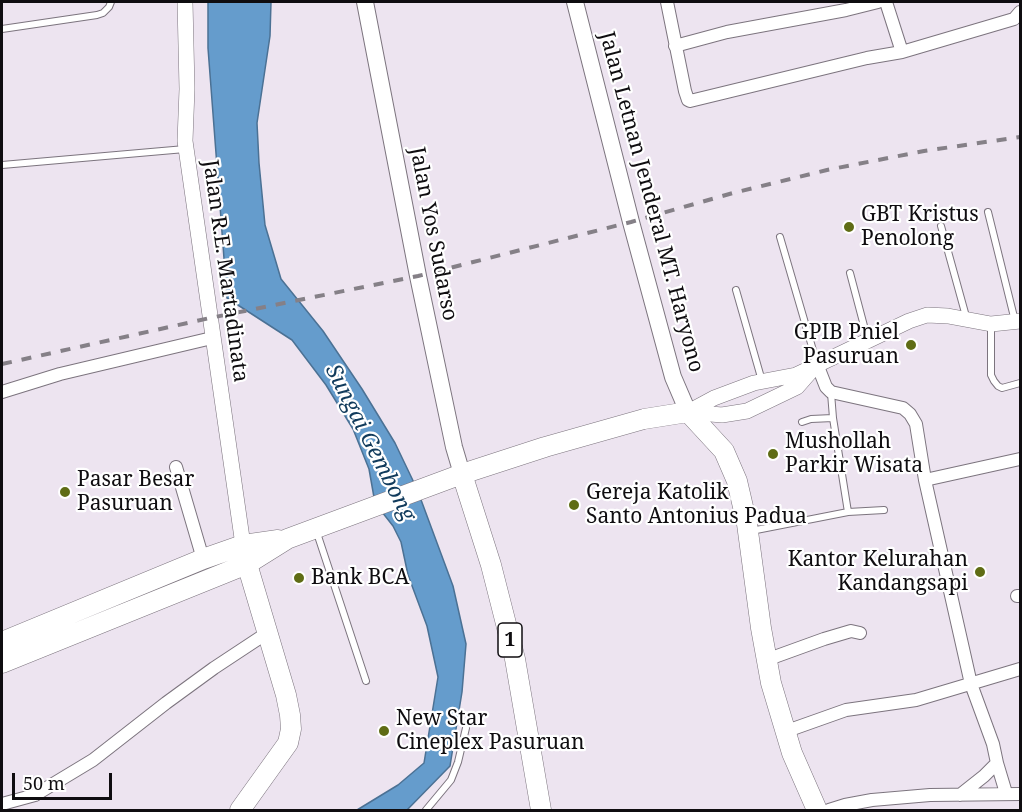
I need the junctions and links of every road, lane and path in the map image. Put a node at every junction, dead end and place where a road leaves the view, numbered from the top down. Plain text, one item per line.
1 (111, 2) edge
2 (185, 2) edge
3 (364, 2) edge
4 (575, 2) edge
5 (667, 2) edge
6 (878, 2) edge
7 (886, 2) edge
8 (1020, 12) edge
9 (2, 28) edge
10 (675, 46) junction
11 (902, 52) junction
12 (186, 149) junction
13 (2, 165) edge
14 (988, 212) dead end
15 (941, 226) dead end
16 (780, 237) dead end
17 (850, 273) dead end
18 (736, 290) dead end
19 (967, 320) junction
20 (1018, 321) edge
21 (991, 324) junction
22 (213, 338) junction
23 (868, 341) junction
24 (817, 364) junction
25 (762, 382) junction
26 (1020, 383) edge
27 (2, 392) edge
28 (831, 392) junction
29 (688, 412) junction
30 (833, 418) junction
31 (802, 422) dead end
32 (1020, 459) edge
33 (176, 467) dead end
34 (462, 474) junction
35 (925, 480) junction
36 (884, 510) dead end
37 (848, 512) junction
38 (315, 529) junction
39 (747, 531) junction
40 (245, 555) junction
41 (203, 559) junction
42 (267, 633) junction
43 (860, 633) dead end
44 (2, 642) edge
45 (766, 660) junction
46 (2, 663) edge
47 (1020, 669) edge
48 (366, 681) dead end
49 (971, 684) junction
50 (466, 728) dead end
51 (784, 732) junction
52 (997, 763) junction
53 (1006, 793) junction
54 (1020, 794) edge
55 (960, 795) junction
56 (2, 804) edge
57 (240, 810) edge
58 (426, 810) edge
59 (540, 810) edge
60 (817, 810) edge
61 (829, 810) edge

1 - 9 lane
2 - 12 street, Jalan R.E. Martadinata
3 - 34 main road, Jalan Yos Sudarso
4 - 29 main road, Jalan Letnan Jenderal MT. Haryono
5 - 10 street
6 - 10 street
7 - 11 street
8 - 11 street
10 - 11 street
12 - 13 lane
12 - 22 street, Jalan R.E. Martadinata
14 - 20 lane
15 - 19 lane
16 - 24 lane
17 - 23 lane
18 - 25 lane
19 - 21 street
19 - 23 street
20 - 21 street
21 - 26 lane
22 - 27 street
22 - 40 street, Jalan R.E. Martadinata
23 - 24 street
24 - 25 street
24 - 28 street
24 - 29 street
25 - 29 street
28 - 30 lane
28 - 35 street
29 - 34 main road
29 - 39 main road
30 - 31 lane
30 - 37 lane
32 - 35 street
33 - 41 street
34 - 38 main road
34 - 59 main road, 1
35 - 49 street
36 - 37 lane
37 - 39 lane
38 - 40 main road
38 - 48 lane
39 - 45 main road
40 - 41 main road
40 - 42 main road
40 - 46 main road
41 - 44 main road
42 - 56 street
42 - 57 main road
43 - 45 street
45 - 51 main road
47 - 49 street
49 - 51 street
49 - 52 street
50 - 58 lane
51 - 60 main road
52 - 53 street
52 - 55 street
53 - 54 street
53 - 55 street
55 - 61 street

